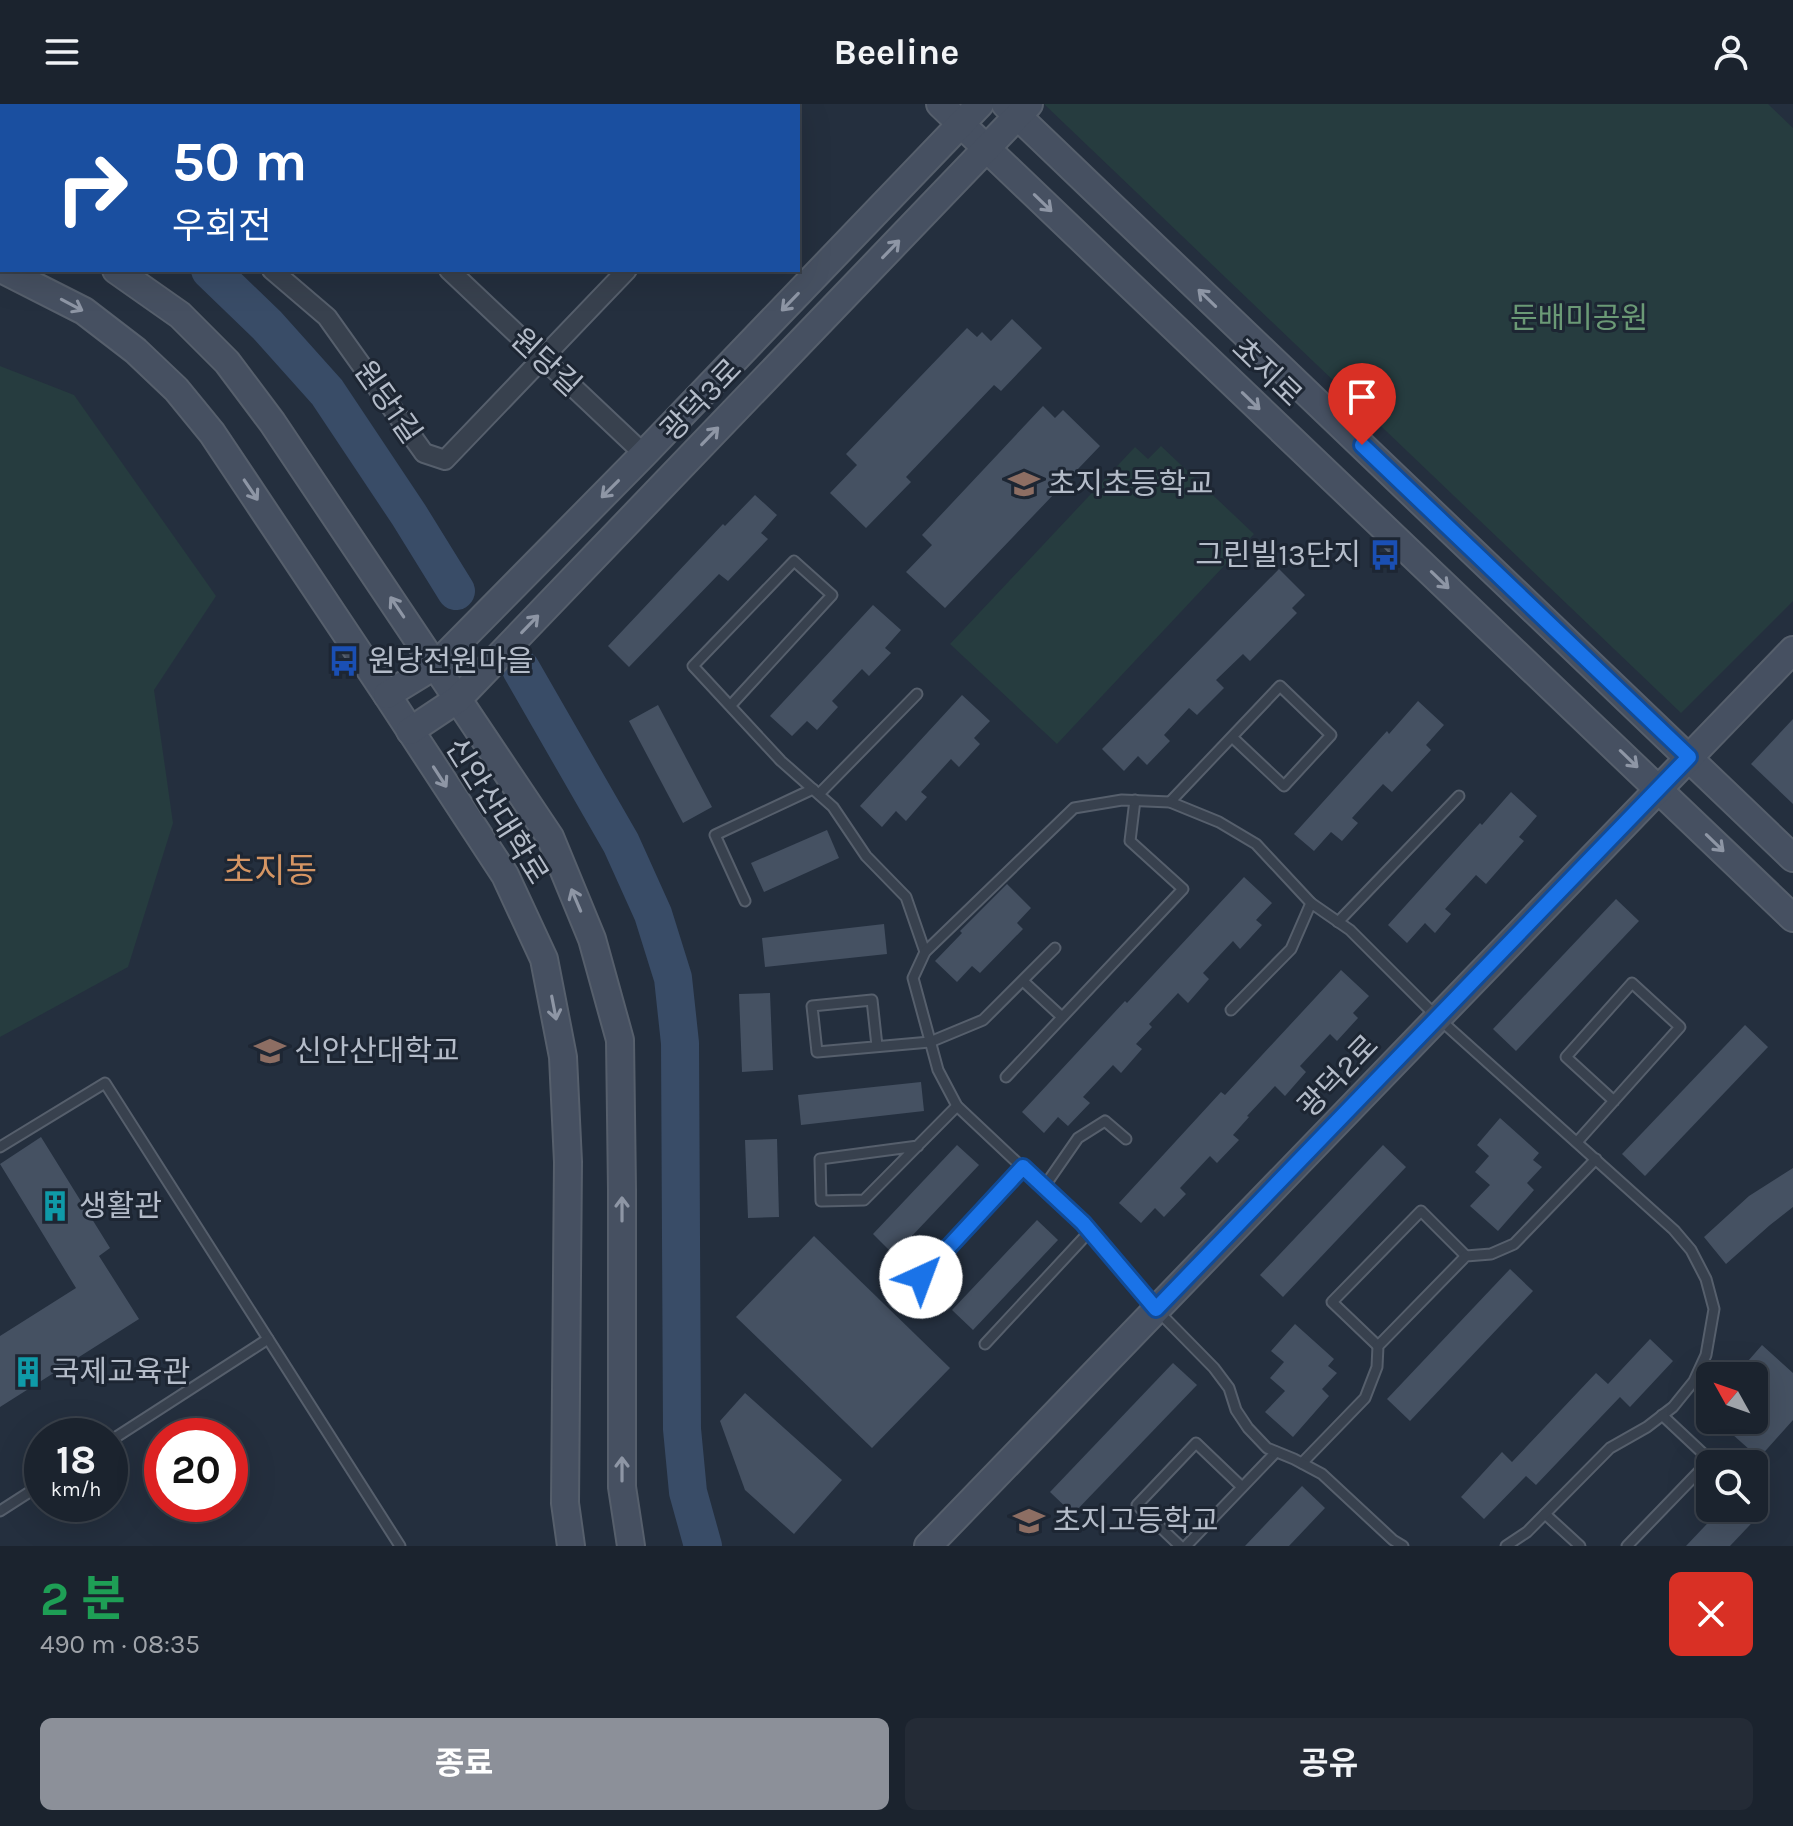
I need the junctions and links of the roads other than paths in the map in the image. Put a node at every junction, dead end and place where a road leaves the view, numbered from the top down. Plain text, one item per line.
1 (940, 104) edge
2 (980, 104) edge
3 (1017, 108) edge
4 (960, 124) junction
5 (986, 149) junction
6 (6, 272) edge
7 (119, 272) edge
8 (274, 272) edge
9 (451, 272) edge
10 (625, 272) edge
11 (542, 358) junction
12 (644, 454) junction
13 (1793, 650) edge
14 (436, 665) junction
15 (917, 694) dead end
16 (387, 695) junction
17 (458, 699) junction
18 (731, 705) junction
19 (410, 731) junction
20 (1232, 737) junction
21 (1689, 757) junction
22 (1659, 788) junction
23 (816, 792) junction
24 (1459, 796) dead end
25 (1135, 800) junction
26 (1170, 802) junction
27 (1793, 858) edge
28 (745, 901) dead end
29 (1311, 903) junction
30 (1793, 918) edge
31 (1338, 922) junction
32 (1055, 948) dead end
33 (925, 952) junction
34 (1023, 981) junction
35 (1231, 1010) dead end
36 (1062, 1017) junction
37 (1438, 1018) junction
38 (930, 1042) junction
39 (877, 1046) junction
40 (1006, 1077) dead end
41 (1614, 1101) junction
42 (957, 1106) junction
43 (1126, 1139) dead end
44 (1577, 1142) junction
45 (918, 1146) junction
46 (0, 1147) edge
47 (1596, 1159) junction
48 (1023, 1167) junction
49 (1044, 1187) junction
50 (1090, 1231) junction
51 (1466, 1256) junction
52 (921, 1277) dead end
53 (1156, 1309) junction
54 (268, 1339) junction
55 (985, 1344) dead end
56 (1378, 1346) junction
57 (1662, 1415) junction
58 (128, 1429) edge
59 (1276, 1452) junction
60 (1302, 1463) junction
61 (1242, 1487) junction
62 (24, 1496) edge
63 (0, 1511) edge
64 (1545, 1514) junction
65 (400, 1546) edge
66 (571, 1546) edge
67 (631, 1546) edge
68 (928, 1546) edge
69 (1180, 1546) edge
70 (1186, 1546) edge
71 (1403, 1546) edge
72 (1506, 1546) edge
73 (1580, 1546) edge
74 (1627, 1546) edge

1 - 4 street, 초지로
2 - 4 street, 광덕3로
3 - 5 street, 광덕3로
21 -> 3 street, 초지로
4 - 5 street, 초지로
4 -> 12 street, 광덕3로
17 -> 5 street, 광덕3로
5 -> 22 street, 초지로
6 -> 16 street, 신안산대학로
14 -> 7 street, 신안산대학로
8 - 11 street, 원당1길
9 - 11 street, 원당길
10 - 11 street
11 - 12 street, 원당길
12 -> 14 street, 광덕3로
13 - 21 street, 광덕2로
14 - 16 street, 광덕3로
14 - 17 street, 신안산대학로
15 - 23 lane
16 - 19 street, 신안산대학로
17 - 19 street, 광덕3로
67 -> 17 street, 신안산대학로
18 - 18 lane
18 - 23 lane
19 -> 66 street, 신안산대학로
20 - 20 lane
20 - 26 lane
21 - 22 street, 광덕2로
21 - 27 street, 초지로
22 -> 30 street, 초지로
22 - 37 street, 광덕2로
23 - 28 lane
23 - 33 lane
24 - 31 lane
25 - 26 lane
25 - 33 lane
25 - 36 lane
26 - 29 lane
29 - 31 lane
29 - 35 lane
31 - 37 lane
32 - 34 lane
33 - 38 lane
34 - 36 lane
34 - 38 lane
36 - 40 lane
37 - 44 lane
37 - 53 street, 광덕2로
38 - 39 lane
38 - 42 lane
39 - 39 lane
41 - 41 lane
41 - 44 lane
42 - 45 lane
42 - 48 lane
43 - 49 lane
44 - 47 lane
45 - 45 lane
46 - 54 lane
47 - 51 lane
47 - 57 lane
48 - 49 lane
48 - 52 lane
49 - 50 lane
50 - 53 lane
50 - 55 lane
51 - 56 lane
51 - 56 lane
53 - 59 lane
53 - 68 street, 광덕2로
54 - 58 lane
54 - 65 lane
56 - 60 lane
57 - 64 lane
57 - 74 lane
59 - 60 lane
59 - 61 lane
60 - 71 lane
61 - 69 lane
61 - 70 lane
62 - 63 lane
64 - 72 lane
64 - 73 lane

